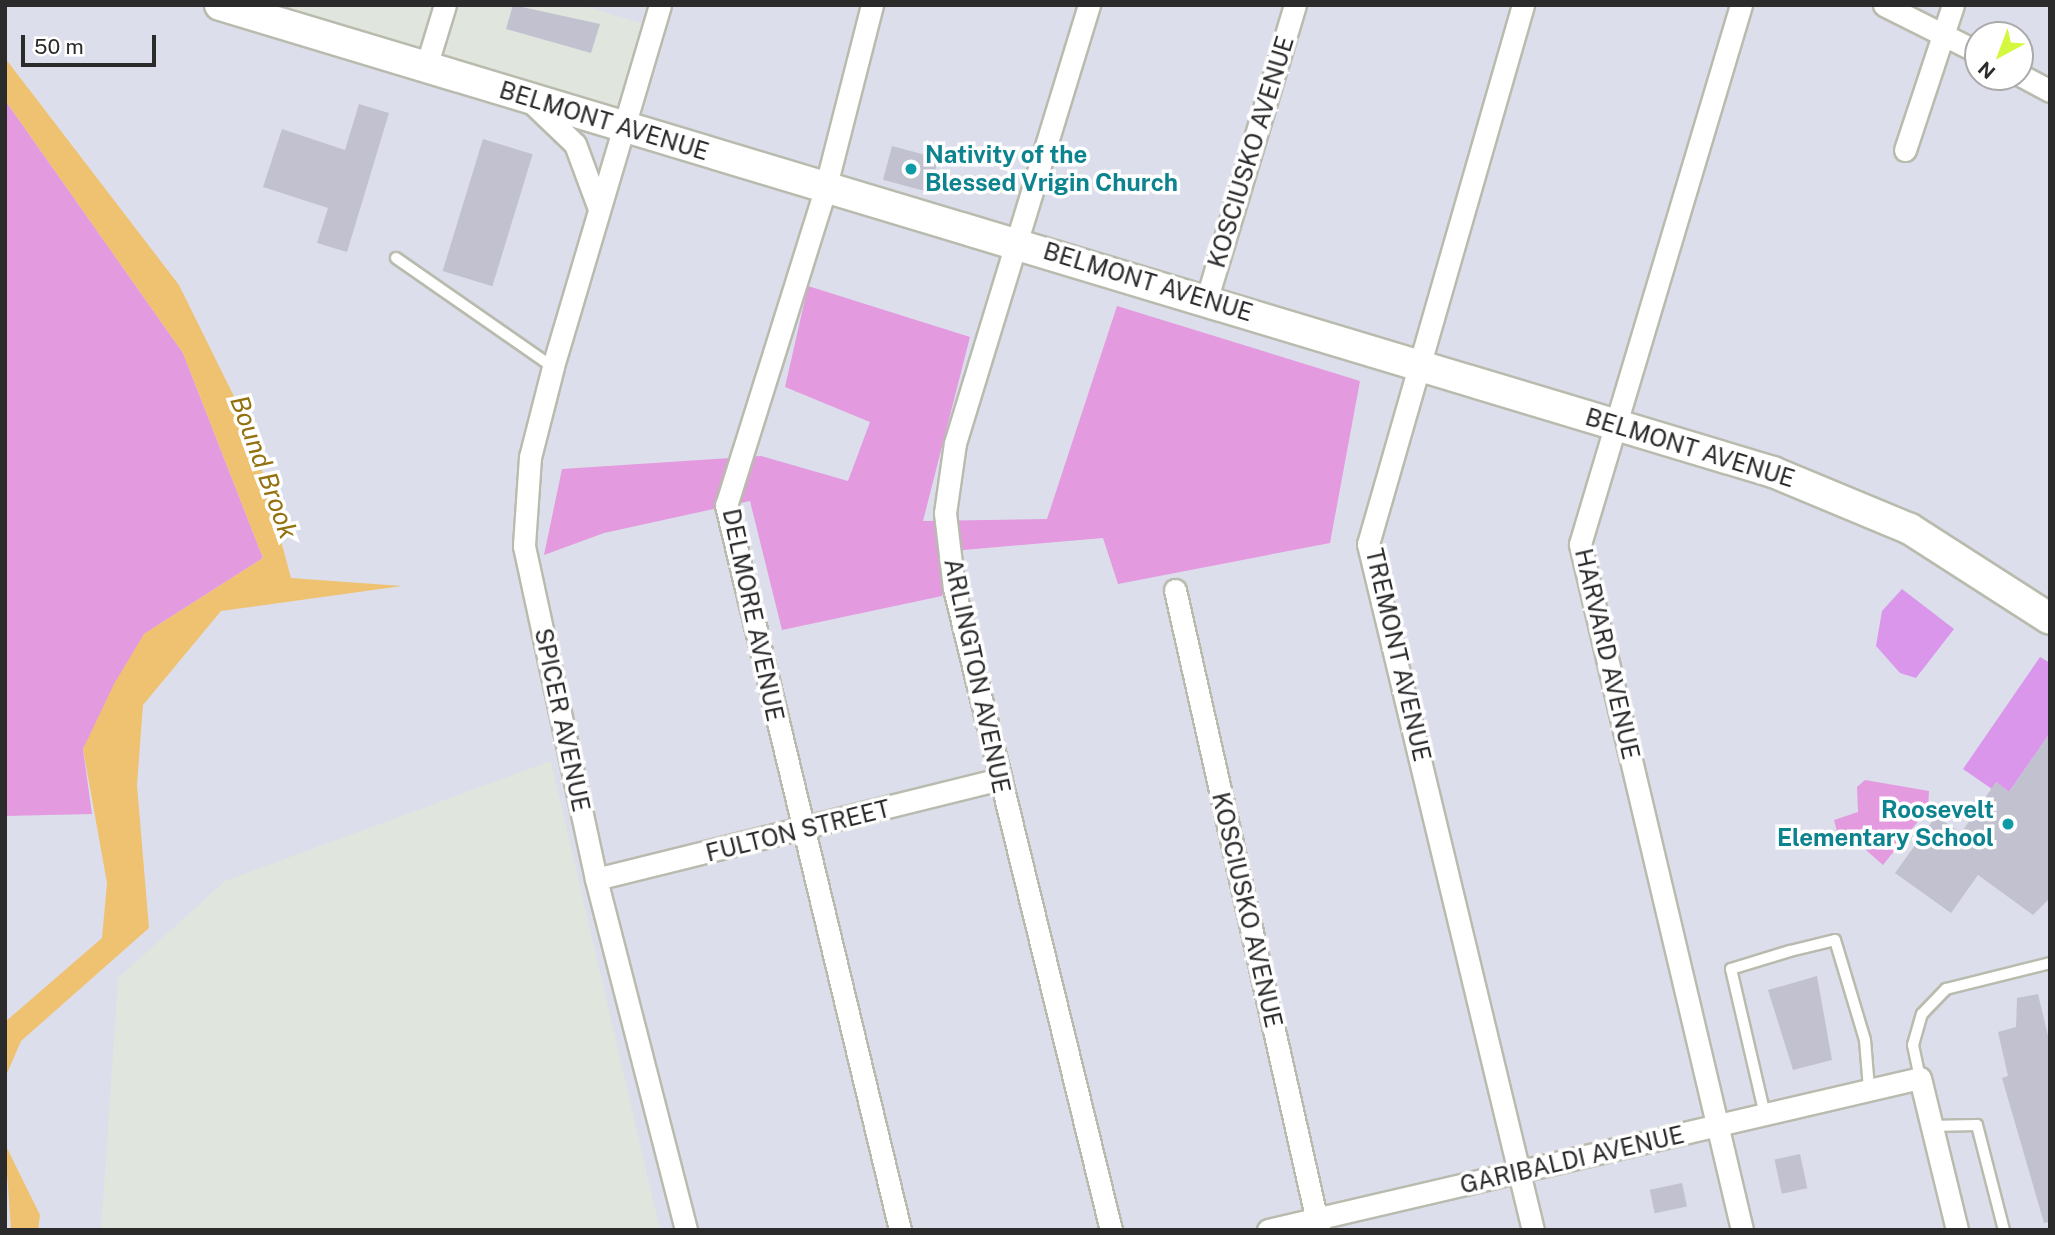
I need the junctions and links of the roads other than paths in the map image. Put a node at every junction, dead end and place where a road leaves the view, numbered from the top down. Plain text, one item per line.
1 (220, 5) edge
2 (445, 5) edge
3 (660, 5) edge
4 (872, 5) edge
5 (1088, 5) edge
6 (1295, 5) edge
7 (1523, 5) edge
8 (1741, 5) edge
9 (1884, 5) edge
10 (1953, 5) edge
11 (1945, 34) junction
12 (1964, 44) edge
13 (426, 66) junction
14 (2034, 82) edge
15 (2050, 91) edge
16 (524, 96) junction
17 (624, 127) junction
18 (1905, 150) dead end
19 (825, 190) junction
20 (599, 209) junction
21 (1016, 243) junction
22 (396, 258) dead end
23 (1208, 298) junction
24 (1415, 365) junction
25 (552, 367) junction
26 (1612, 424) junction
27 (1175, 590) dead end
28 (2050, 619) edge
29 (999, 779) junction
30 (800, 833) junction
31 (597, 879) junction
32 (2050, 963) edge
33 (1920, 1078) junction
34 (1872, 1088) junction
35 (1765, 1115) junction
36 (1930, 1126) junction
37 (1718, 1127) junction
38 (1520, 1172) junction
39 (1317, 1224) edge
40 (686, 1230) edge
41 (900, 1230) edge
42 (1111, 1230) edge
43 (1268, 1230) edge
44 (1533, 1230) edge
45 (1742, 1230) edge
46 (1957, 1230) edge
47 (2004, 1230) edge

1 - 13 street, BELMONT AVENUE
2 - 13 street
3 - 17 street, SPICER AVENUE
4 - 19 street, DELMORE AVENUE
5 - 21 street, ARLINGTON AVENUE
6 - 23 street, KOSCIUSKO AVENUE
7 - 24 street, TREMONT AVENUE
8 - 26 street, HARVARD AVENUE
9 - 11 street
10 - 11 street
11 - 12 street
11 - 18 street
13 - 16 street, BELMONT AVENUE
14 - 15 street
16 - 17 street, BELMONT AVENUE
16 - 20 street
17 - 19 street, BELMONT AVENUE
17 - 20 street, SPICER AVENUE
19 - 21 street, BELMONT AVENUE
19 - 30 street, DELMORE AVENUE
20 - 25 street, SPICER AVENUE
21 - 23 street, BELMONT AVENUE
21 - 29 street, ARLINGTON AVENUE
22 - 25 lane
23 - 24 street, BELMONT AVENUE
24 - 26 street, BELMONT AVENUE
24 - 38 street, TREMONT AVENUE
25 - 31 street, SPICER AVENUE
26 - 28 street, BELMONT AVENUE
26 - 37 street, HARVARD AVENUE
27 - 39 street, KOSCIUSKO AVENUE
29 - 30 street, FULTON STREET
29 - 42 street, ARLINGTON AVENUE
30 - 31 street, FULTON STREET
30 - 41 street, DELMORE AVENUE
31 - 40 street, SPICER AVENUE
32 - 33 lane
33 - 34 street, GARIBALDI AVENUE
33 - 36 street
34 - 35 street, GARIBALDI AVENUE
34 - 35 lane
35 - 37 street, GARIBALDI AVENUE
36 - 46 street
36 - 47 lane
37 - 38 street, GARIBALDI AVENUE
37 - 45 street, HARVARD AVENUE
38 - 39 street, GARIBALDI AVENUE
38 - 44 street, TREMONT AVENUE
39 - 43 street, GARIBALDI AVENUE

